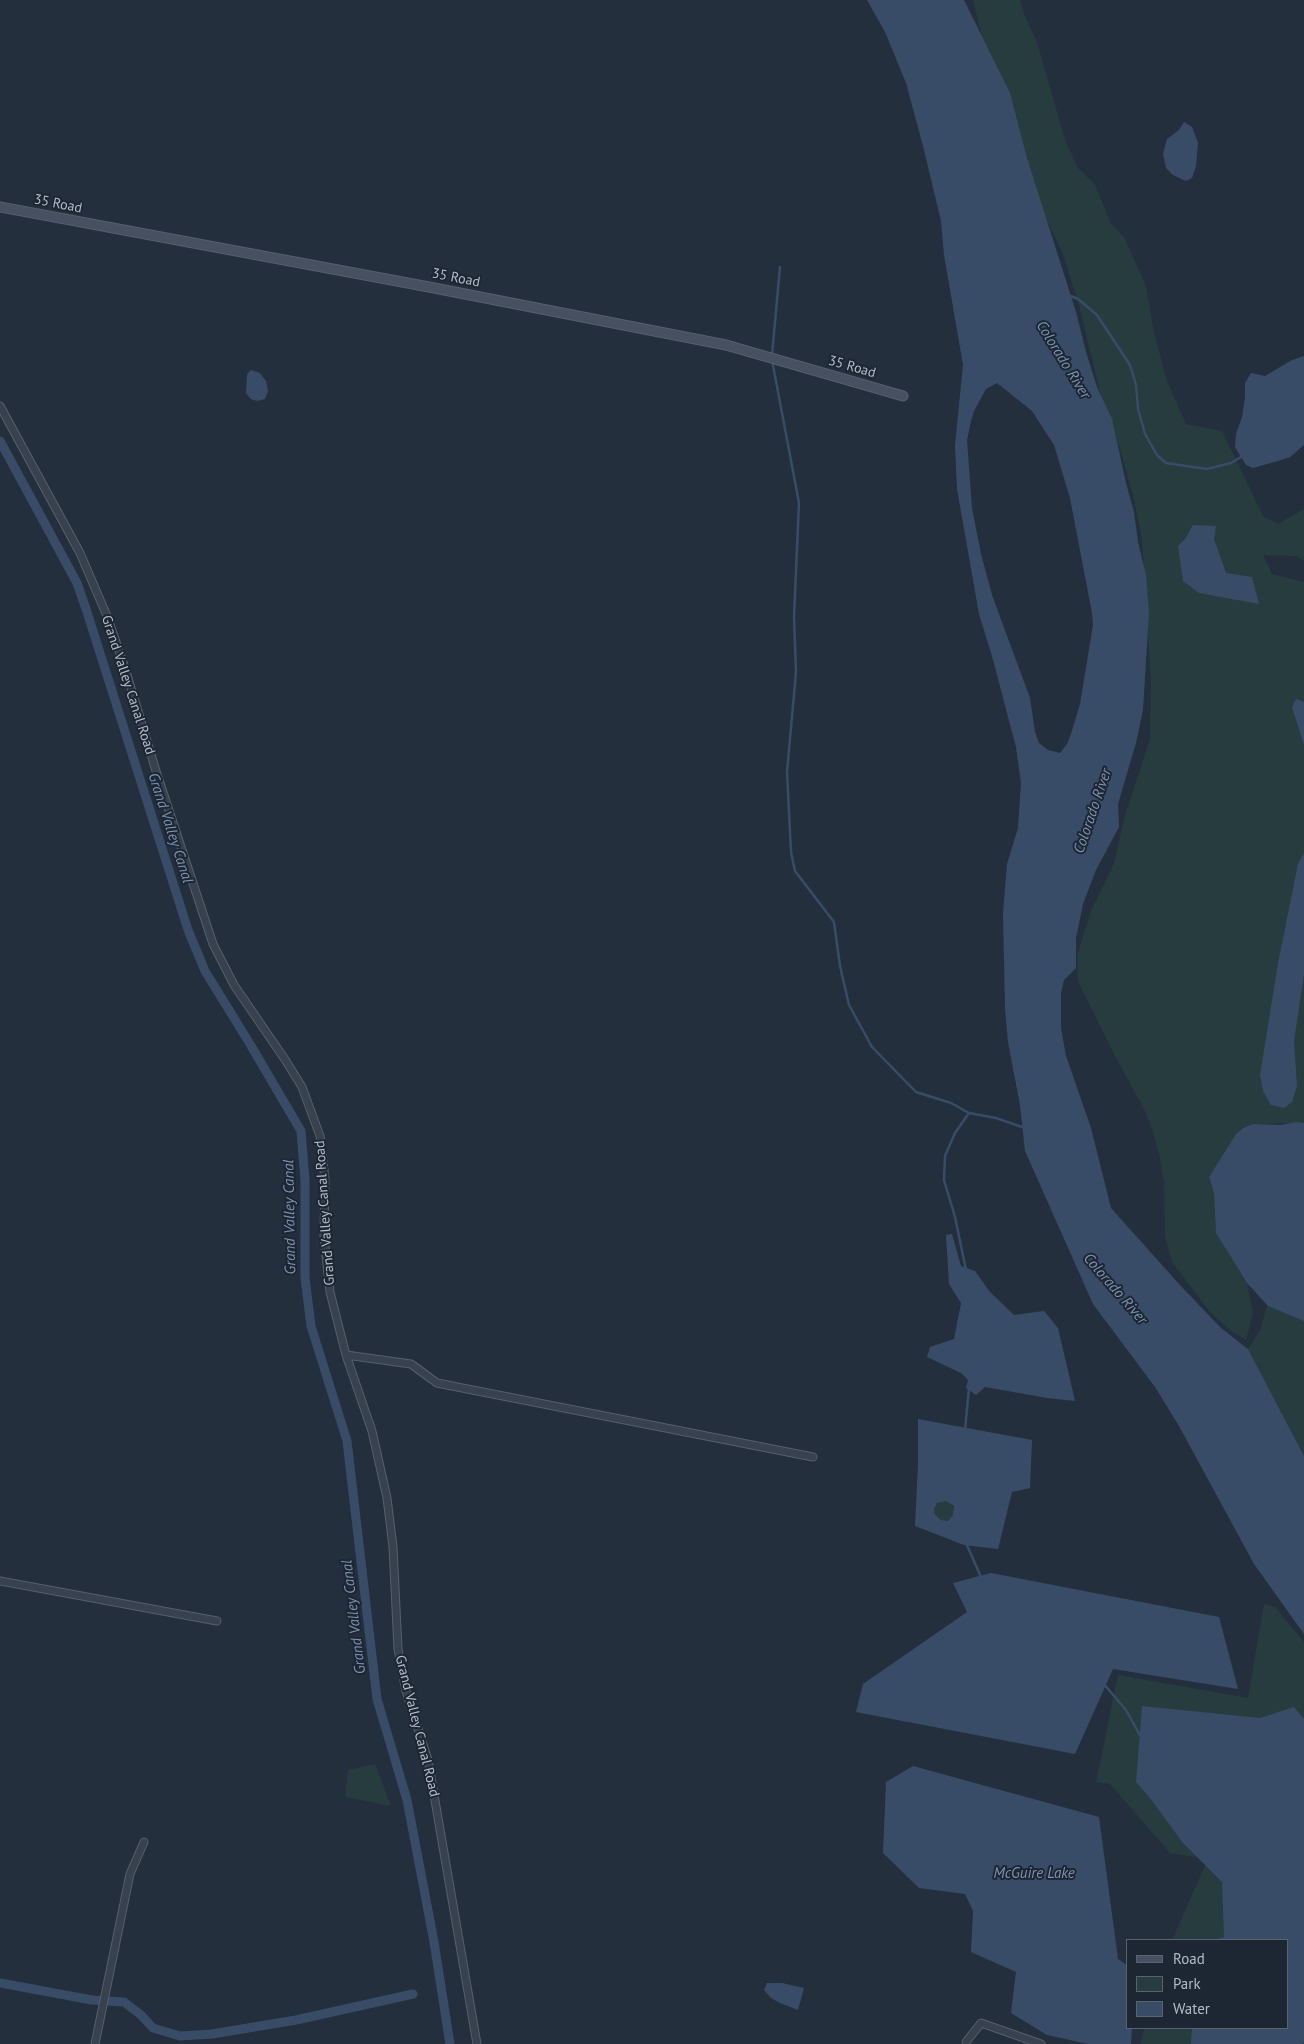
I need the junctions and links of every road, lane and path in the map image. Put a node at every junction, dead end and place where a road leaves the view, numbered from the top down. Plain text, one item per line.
1 (0, 207) edge
2 (903, 396) dead end
3 (0, 406) edge
4 (346, 1355) junction
5 (813, 1457) dead end
6 (0, 1582) edge
7 (217, 1621) dead end
8 (144, 1842) dead end
9 (966, 2042) dead end
10 (95, 2044) edge
11 (477, 2044) edge
12 (1041, 2044) edge

1 - 2 street, 35 Road
3 - 4 street, Grand Valley Canal Road
4 - 5 street
4 - 11 street, Grand Valley Canal Road
6 - 7 street
8 - 10 street
9 - 12 street

